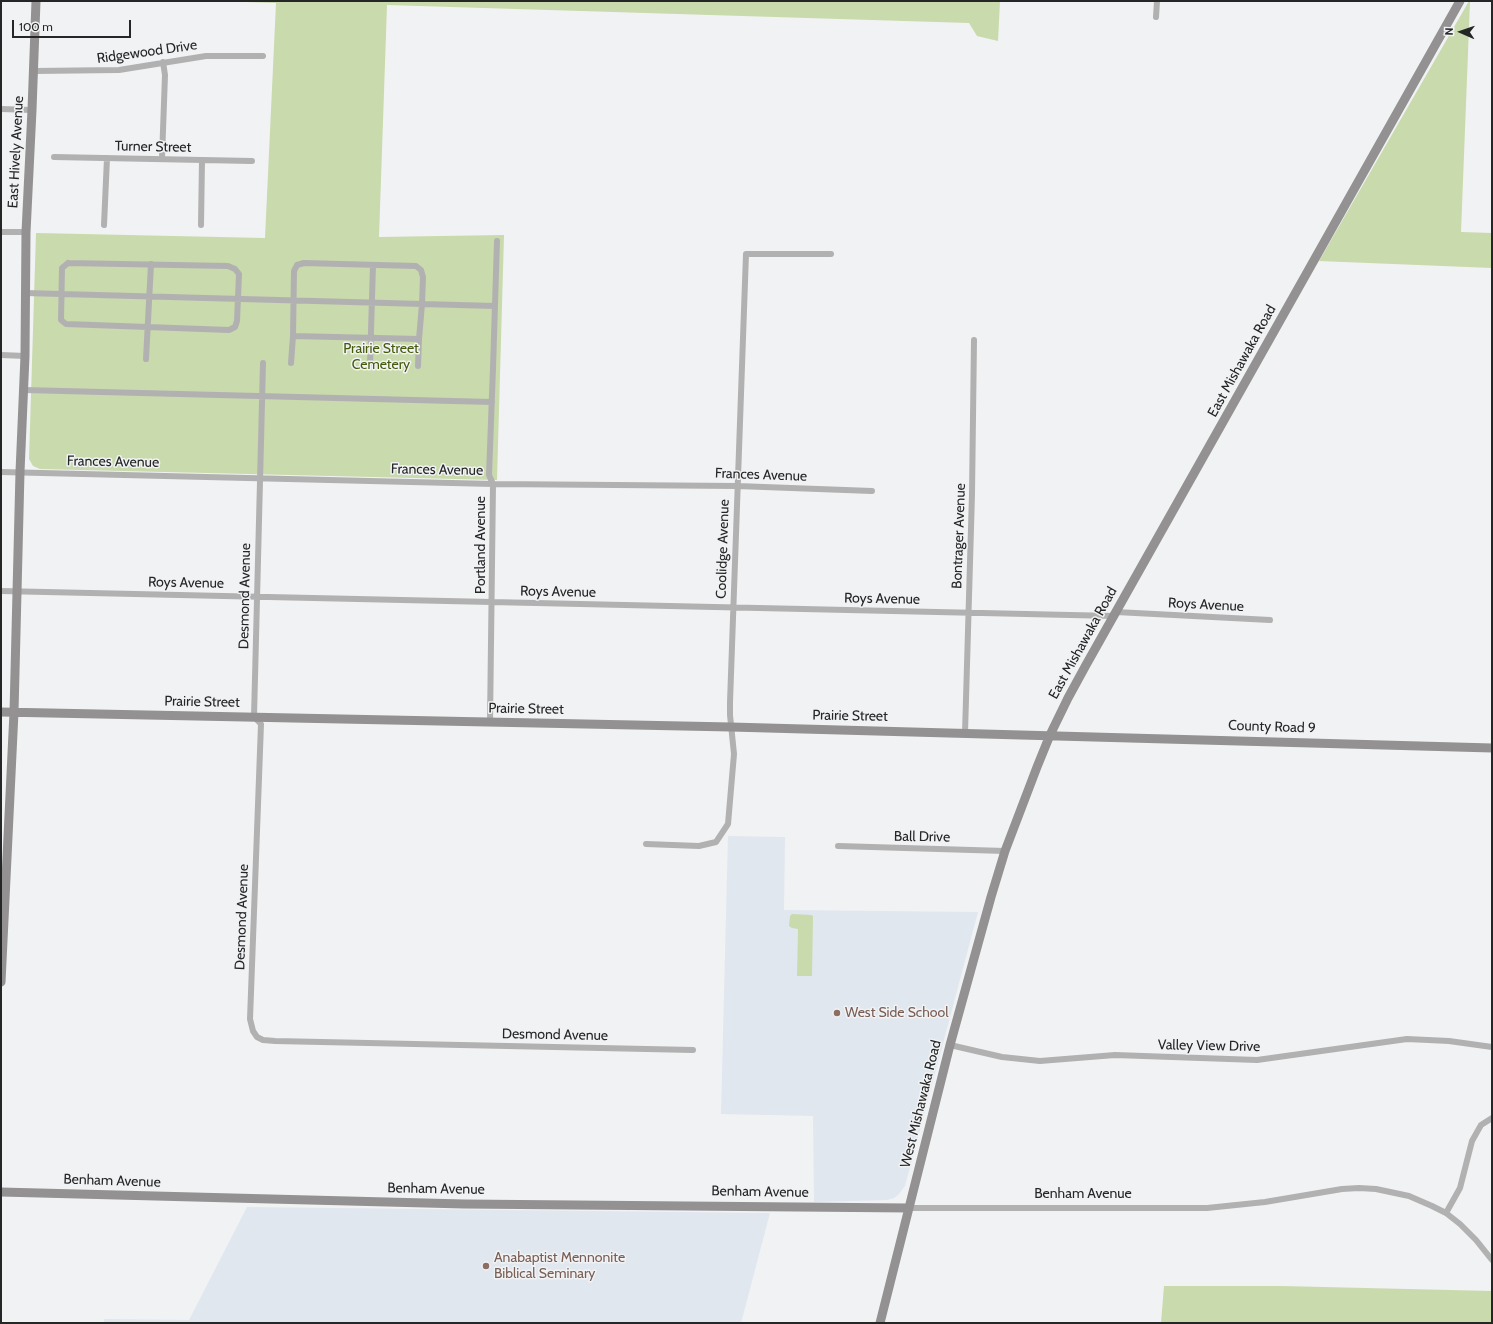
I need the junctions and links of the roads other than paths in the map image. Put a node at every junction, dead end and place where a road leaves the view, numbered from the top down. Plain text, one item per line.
1 (36, 1) edge
2 (1157, 1) edge
3 (1460, 1) edge
4 (1156, 17) dead end
5 (263, 56) dead end
6 (163, 62) junction
7 (34, 71) junction
8 (1, 109) edge
9 (32, 110) junction
10 (54, 157) dead end
11 (107, 158) junction
12 (162, 158) junction
13 (202, 160) junction
14 (252, 161) dead end
15 (104, 225) dead end
16 (201, 225) dead end
17 (1, 232) edge
18 (26, 232) junction
19 (497, 241) dead end
20 (832, 254) dead end
21 (150, 264) junction
22 (373, 265) junction
23 (25, 293) junction
24 (62, 294) junction
25 (150, 296) junction
26 (238, 298) junction
27 (294, 300) junction
28 (373, 302) junction
29 (422, 304) junction
30 (495, 306) junction
31 (148, 326) junction
32 (293, 336) junction
33 (371, 337) junction
34 (419, 339) junction
35 (974, 340) dead end
36 (1, 355) edge
37 (25, 356) junction
38 (146, 359) dead end
39 (263, 363) dead end
40 (291, 363) dead end
41 (370, 364) dead end
42 (418, 366) dead end
43 (24, 390) junction
44 (262, 396) junction
45 (492, 402) junction
46 (1, 472) edge
47 (20, 472) junction
48 (259, 478) junction
49 (493, 484) junction
50 (737, 486) junction
51 (872, 491) dead end
52 (1, 591) edge
53 (18, 591) junction
54 (257, 596) junction
55 (492, 602) junction
56 (734, 607) junction
57 (969, 613) junction
58 (1116, 614) junction
59 (1270, 620) dead end
60 (1, 712) edge
61 (14, 712) junction
62 (254, 716) junction
63 (490, 722) junction
64 (731, 727) junction
65 (965, 733) junction
66 (1050, 735) junction
67 (1492, 748) edge
68 (646, 844) dead end
69 (838, 846) dead end
70 (1005, 851) junction
71 (1, 982) edge
72 (950, 1045) junction
73 (1492, 1047) edge
74 (692, 1050) dead end
75 (1492, 1118) edge
76 (1, 1192) edge
77 (909, 1208) junction
78 (1446, 1213) junction
79 (1490, 1252) edge
80 (1492, 1260) edge
81 (880, 1323) edge

1 - 7 main road, East Hively Avenue
2 - 4 street
3 - 58 main road, East Mishawaka Road
5 - 6 street, Ridgewood Drive
6 - 7 street, Ridgewood Drive
6 - 12 street
7 - 9 main road, East Hively Avenue
8 - 9 street
9 - 18 main road, East Hively Avenue
10 - 11 street, Turner Street
11 - 12 street, Turner Street
11 - 15 street
12 - 13 street, Turner Street
13 - 14 street, Turner Street
13 - 16 street
17 - 18 street
18 - 23 main road, East Hively Avenue
19 - 30 street, Portland Avenue
20 - 50 street, Coolidge Avenue
21 - 24 street
21 - 25 street
21 - 26 street
22 - 27 street
22 - 28 street
22 - 29 street
23 - 24 street
23 - 37 main road, East Hively Avenue
24 - 25 street
24 - 31 street
25 - 26 street
25 - 31 street
26 - 27 street
26 - 31 street
27 - 28 street
27 - 32 street
28 - 29 street
28 - 33 street
29 - 30 street
29 - 34 street
30 - 45 street, Portland Avenue
31 - 38 street
32 - 33 street
32 - 40 street
33 - 34 street
33 - 41 street
34 - 42 street
35 - 57 street, Bontrager Avenue
36 - 37 street
37 - 43 main road, East Hively Avenue
39 - 44 street, Desmond Avenue
43 - 44 street
43 - 47 main road, East Hively Avenue
44 - 45 street
44 - 48 street, Desmond Avenue
45 - 49 street, Portland Avenue
46 - 47 street, Frances Avenue
47 - 48 street, Frances Avenue
47 - 53 main road, East Hively Avenue
48 - 49 street, Frances Avenue
48 - 54 street, Desmond Avenue
49 - 50 street, Frances Avenue
49 - 55 street, Portland Avenue
50 - 51 street, Frances Avenue
50 - 56 street, Coolidge Avenue
52 - 53 street, Roys Avenue
53 - 54 street, Roys Avenue
53 - 61 main road, East Hively Avenue
54 - 55 street, Roys Avenue
54 - 62 street, Desmond Avenue
55 - 56 street, Roys Avenue
55 - 63 street, Portland Avenue
56 - 57 street, Roys Avenue
56 - 64 street, Coolidge Avenue
57 - 58 street, Roys Avenue
57 - 65 street, Bontrager Avenue
58 - 59 street, Roys Avenue
58 - 66 main road, East Mishawaka Road
60 - 61 main road, Prairie Street
61 - 62 main road, Prairie Street
61 - 71 main road, East Hively Avenue
62 - 63 main road, Prairie Street
62 - 74 street, Desmond Avenue
63 - 64 main road, Prairie Street
64 - 65 main road, Prairie Street
64 - 68 street, Coolidge Avenue
65 - 66 main road, Prairie Street
66 - 67 main road, County Road 9
66 - 70 main road, West Mishawaka Road
69 - 70 street, Ball Drive
70 - 72 main road, West Mishawaka Road
72 - 73 street, Valley View Drive
72 - 77 main road, West Mishawaka Road
75 - 78 street
76 - 77 main road, Benham Avenue
77 - 78 street, Benham Avenue
77 - 81 main road, West Mishawaka Road
78 - 79 street, Benham Avenue
79 - 80 street, Benham Avenue

